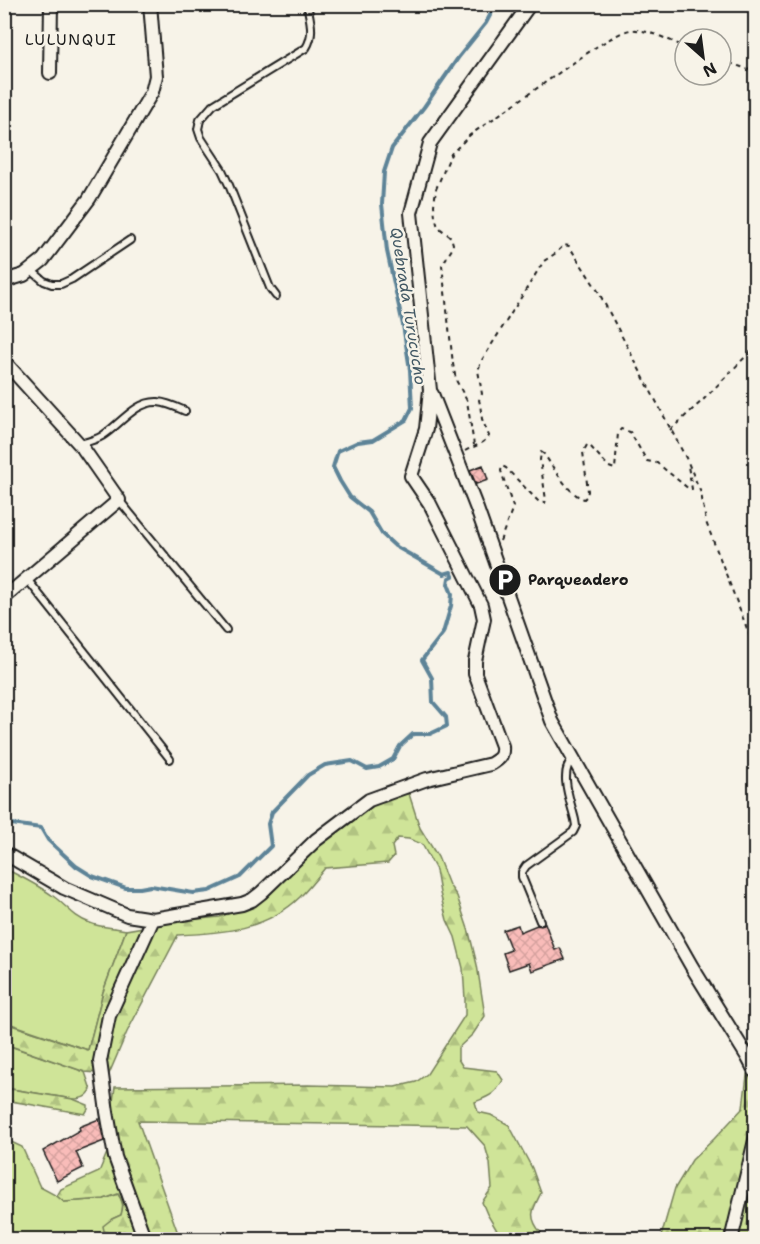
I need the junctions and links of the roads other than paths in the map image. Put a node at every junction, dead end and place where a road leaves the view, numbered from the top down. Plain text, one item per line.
1 (51, 4) edge
2 (150, 4) edge
3 (307, 4) edge
4 (530, 4) edge
5 (50, 73) dead end
6 (130, 240) dead end
7 (31, 270) junction
8 (4, 281) edge
9 (276, 296) dead end
10 (4, 361) edge
11 (430, 390) junction
12 (185, 411) dead end
13 (80, 444) junction
14 (119, 500) junction
15 (27, 579) junction
16 (4, 598) edge
17 (226, 630) dead end
18 (573, 758) junction
19 (170, 759) dead end
20 (4, 853) edge
21 (153, 919) junction
22 (540, 921) dead end
23 (756, 1072) edge
24 (756, 1136) edge
25 (145, 1239) edge
26 (731, 1239) edge

1 - 5 street
2 - 7 street
3 - 9 lane
4 - 11 street
6 - 7 lane
7 - 8 street
10 - 13 street
11 - 18 street
11 - 21 street
12 - 13 lane
13 - 14 street
14 - 15 street
14 - 17 lane
15 - 16 street
15 - 19 lane
18 - 22 lane
18 - 23 street
20 - 21 street
21 - 25 street
24 - 26 street

